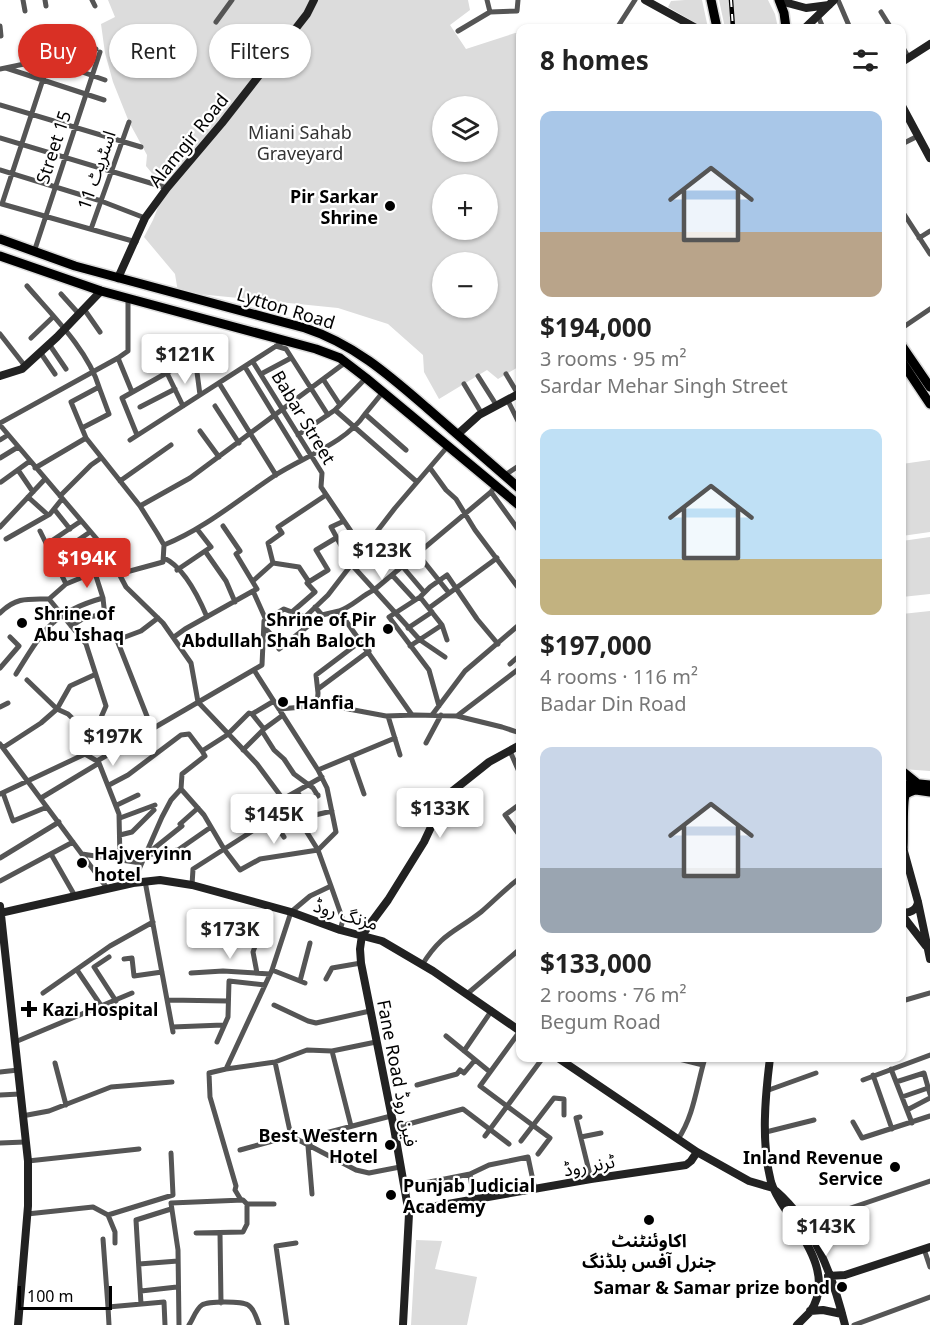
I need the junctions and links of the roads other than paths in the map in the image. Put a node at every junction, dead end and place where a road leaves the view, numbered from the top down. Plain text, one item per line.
1 (23, 0) edge
2 (231, 0) edge
3 (314, 0) edge
4 (488, 0) edge
5 (518, 0) edge
6 (635, 0) edge
7 (645, 0) edge
8 (711, 0) edge
9 (780, 0) edge
10 (834, 2) edge
11 (25, 11) dead end
12 (490, 12) junction
13 (881, 12) dead end
14 (818, 16) junction
15 (216, 22) dead end
16 (620, 24) edge
17 (689, 24) edge
18 (716, 24) edge
19 (785, 24) edge
20 (809, 24) edge
21 (821, 24) edge
22 (848, 24) edge
23 (888, 24) edge
24 (0, 26) edge
25 (458, 31) dead end
26 (1, 36) edge
27 (930, 44) edge
28 (906, 59) edge
29 (18, 65) edge
30 (3, 68) edge
31 (0, 75) edge
32 (91, 78) edge
33 (97, 78) edge
34 (43, 80) junction
35 (105, 80) dead end
36 (86, 94) junction
37 (104, 100) dead end
38 (0, 105) edge
39 (31, 114) junction
40 (906, 114) edge
41 (129, 122) dead end
42 (75, 128) junction
43 (918, 136) junction
44 (0, 138) edge
45 (121, 142) junction
46 (906, 142) edge
47 (22, 145) junction
48 (141, 147) dead end
49 (65, 158) junction
50 (930, 158) edge
51 (0, 170) edge
52 (110, 172) junction
53 (12, 174) junction
54 (56, 187) junction
55 (167, 188) junction
56 (101, 201) junction
57 (1, 204) edge
58 (46, 216) junction
59 (146, 218) junction
60 (906, 220) edge
61 (91, 229) junction
62 (930, 231) edge
63 (919, 238) junction
64 (0, 239) edge
65 (136, 242) junction
66 (34, 252) junction
67 (930, 254) edge
68 (0, 256) edge
69 (118, 278) junction
70 (27, 286) dead end
71 (101, 291) junction
72 (61, 294) dead end
73 (128, 298) junction
74 (930, 309) edge
75 (81, 312) junction
76 (53, 317) junction
77 (906, 325) edge
78 (64, 330) junction
79 (100, 332) dead end
80 (0, 334) edge
81 (31, 338) dead end
82 (50, 344) junction
83 (280, 344) junction
84 (40, 352) junction
85 (906, 352) edge
86 (366, 357) junction
87 (117, 358) junction
88 (291, 358) junction
89 (253, 362) junction
90 (346, 362) junction
91 (25, 366) junction
92 (245, 367) junction
93 (906, 368) edge
94 (66, 369) dead end
95 (355, 369) junction
96 (94, 371) junction
97 (167, 373) junction
98 (55, 374) dead end
99 (261, 374) junction
100 (506, 374) dead end
101 (478, 375) dead end
102 (0, 376) edge
103 (366, 378) junction
104 (323, 379) junction
105 (219, 384) junction
106 (464, 384) dead end
107 (99, 387) junction
108 (930, 387) edge
109 (311, 388) junction
110 (175, 389) junction
111 (516, 389) edge
112 (132, 392) junction
113 (383, 392) junction
114 (200, 395) junction
115 (516, 395) edge
116 (508, 401) junction
117 (930, 404) edge
118 (340, 405) junction
119 (183, 406) junction
120 (215, 406) dead end
121 (497, 406) junction
122 (140, 407) dead end
123 (283, 410) junction
124 (335, 410) junction
125 (365, 414) junction
126 (482, 414) junction
127 (328, 415) junction
128 (275, 416) junction
129 (516, 417) edge
130 (0, 424) edge
131 (82, 428) junction
132 (356, 428) junction
133 (200, 430) dead end
134 (251, 434) junction
135 (458, 434) junction
136 (8, 435) junction
137 (137, 435) junction
138 (298, 435) junction
139 (86, 438) junction
140 (0, 440) edge
141 (130, 440) dead end
142 (238, 443) junction
143 (171, 445) dead end
144 (448, 446) junction
145 (18, 447) junction
146 (406, 450) dead end
147 (311, 455) junction
148 (219, 457) junction
149 (0, 458) edge
150 (101, 458) junction
151 (302, 460) junction
152 (30, 461) junction
153 (35, 468) junction
154 (430, 468) junction
155 (516, 468) edge
156 (18, 470) junction
157 (276, 475) junction
158 (504, 475) junction
159 (45, 479) junction
160 (1, 482) edge
161 (120, 482) junction
162 (417, 482) junction
163 (516, 486) edge
164 (493, 488) junction
165 (33, 492) junction
166 (326, 495) junction
167 (28, 498) junction
168 (61, 498) junction
169 (516, 503) edge
170 (140, 506) junction
171 (54, 510) junction
172 (464, 512) junction
173 (48, 515) junction
174 (81, 521) junction
175 (344, 521) junction
176 (516, 525) edge
177 (0, 526) edge
178 (223, 526) dead end
179 (70, 528) junction
180 (197, 529) junction
181 (40, 531) dead end
182 (90, 532) junction
183 (336, 538) junction
184 (6, 540) dead end
185 (47, 544) junction
186 (164, 545) junction
187 (363, 549) junction
188 (205, 551) junction
189 (51, 552) junction
190 (417, 553) junction
191 (164, 558) junction
192 (497, 558) junction
193 (273, 563) junction
194 (115, 564) junction
195 (351, 564) junction
196 (402, 566) junction
197 (177, 570) junction
198 (95, 573) junction
199 (119, 574) junction
200 (392, 575) junction
201 (439, 580) junction
202 (252, 581) junction
203 (309, 582) junction
204 (66, 584) junction
205 (516, 584) edge
206 (456, 588) junction
207 (374, 590) junction
208 (253, 591) junction
209 (424, 591) junction
210 (449, 593) junction
211 (103, 598) junction
212 (49, 599) junction
213 (418, 599) junction
214 (235, 602) junction
215 (315, 607) junction
216 (431, 610) junction
217 (339, 611) junction
218 (292, 612) junction
219 (0, 613) edge
220 (396, 613) junction
221 (62, 615) junction
222 (322, 615) junction
223 (207, 617) junction
224 (158, 618) junction
225 (266, 620) junction
226 (442, 625) junction
227 (71, 626) junction
228 (264, 627) junction
229 (408, 628) junction
230 (516, 628) edge
231 (174, 637) junction
232 (10, 638) dead end
233 (361, 640) junction
234 (420, 640) junction
235 (447, 640) dead end
236 (498, 644) junction
237 (410, 646) junction
238 (369, 651) junction
239 (445, 657) dead end
240 (516, 659) edge
241 (510, 664) dead end
242 (0, 668) edge
243 (254, 670) junction
244 (516, 671) edge
245 (16, 675) dead end
246 (94, 675) junction
247 (27, 680) dead end
248 (318, 689) junction
249 (274, 700) junction
250 (198, 702) junction
251 (8, 703) dead end
252 (317, 706) junction
253 (439, 706) junction
254 (0, 707) edge
255 (57, 709) junction
256 (279, 709) junction
257 (252, 714) junction
258 (283, 715) junction
259 (412, 715) junction
260 (432, 715) junction
261 (441, 715) junction
262 (388, 716) junction
263 (457, 716) junction
264 (152, 729) junction
265 (263, 730) junction
266 (516, 732) edge
267 (228, 735) junction
268 (92, 737) junction
269 (395, 738) junction
270 (426, 742) dead end
271 (2, 745) edge
272 (516, 747) edge
273 (243, 750) junction
274 (202, 751) junction
275 (510, 751) junction
276 (86, 754) junction
277 (400, 755) dead end
278 (351, 757) junction
279 (516, 765) edge
280 (318, 770) junction
281 (906, 775) edge
282 (322, 777) junction
283 (29, 782) junction
284 (906, 783) edge
285 (109, 784) junction
286 (308, 785) junction
287 (930, 785) edge
288 (917, 787) junction
289 (906, 788) edge
290 (181, 789) junction
291 (297, 791) junction
292 (930, 792) edge
293 (1, 794) edge
294 (364, 794) dead end
295 (906, 794) edge
296 (138, 795) dead end
297 (41, 798) junction
298 (283, 799) junction
299 (304, 802) junction
300 (117, 805) junction
301 (48, 807) junction
302 (516, 807) edge
303 (198, 808) junction
304 (290, 809) junction
305 (332, 811) junction
306 (120, 818) junction
307 (272, 819) junction
308 (59, 822) junction
309 (211, 827) junction
310 (516, 830) edge
311 (120, 835) junction
312 (284, 837) dead end
313 (73, 842) junction
314 (224, 849) junction
315 (318, 850) junction
316 (51, 854) junction
317 (82, 854) junction
318 (145, 855) junction
319 (0, 858) edge
320 (906, 859) edge
321 (120, 860) junction
322 (141, 863) junction
323 (0, 881) edge
324 (145, 881) junction
325 (516, 881) edge
326 (133, 883) junction
327 (192, 885) junction
328 (331, 886) junction
329 (107, 888) junction
330 (75, 896) junction
331 (918, 902) junction
332 (0, 906) edge
333 (270, 906) junction
334 (291, 912) junction
335 (906, 912) edge
336 (0, 913) edge
337 (906, 918) edge
338 (153, 922) junction
339 (927, 925) edge
340 (340, 930) junction
341 (362, 935) junction
342 (310, 943) dead end
343 (928, 948) edge
344 (516, 952) edge
345 (109, 957) dead end
346 (930, 958) edge
347 (124, 959) dead end
348 (361, 963) junction
349 (422, 965) junction
350 (77, 970) junction
351 (162, 972) junction
352 (271, 972) junction
353 (190, 973) dead end
354 (258, 973) junction
355 (4, 975) edge
356 (326, 979) dead end
357 (265, 985) junction
358 (43, 993) dead end
359 (132, 993) dead end
360 (930, 993) edge
361 (467, 994) junction
362 (168, 1000) junction
363 (906, 1000) edge
364 (116, 1001) junction
365 (228, 1001) junction
366 (274, 1005) dead end
367 (102, 1007) junction
368 (492, 1010) junction
369 (370, 1011) junction
370 (223, 1025) junction
371 (516, 1027) edge
372 (446, 1036) dead end
373 (516, 1036) edge
374 (217, 1041) dead end
375 (15, 1042) junction
376 (376, 1042) junction
377 (332, 1051) junction
378 (464, 1051) junction
379 (930, 1055) edge
380 (475, 1060) junction
381 (275, 1062) junction
382 (540, 1062) edge
383 (564, 1062) edge
384 (691, 1062) edge
385 (704, 1062) edge
386 (770, 1062) edge
387 (55, 1063) dead end
388 (703, 1065) junction
389 (225, 1069) junction
390 (891, 1069) junction
391 (18, 1070) junction
392 (0, 1072) edge
393 (490, 1072) junction
394 (816, 1073) dead end
395 (873, 1075) junction
396 (863, 1080) dead end
397 (172, 1082) dead end
398 (896, 1082) junction
399 (417, 1085) dead end
400 (766, 1091) junction
401 (929, 1091) edge
402 (20, 1094) junction
403 (0, 1095) edge
404 (902, 1097) junction
405 (930, 1098) edge
406 (66, 1105) junction
407 (508, 1106) junction
408 (907, 1110) junction
409 (564, 1115) dead end
410 (22, 1116) junction
411 (392, 1116) junction
412 (930, 1116) edge
413 (580, 1117) dead end
414 (814, 1120) dead end
415 (853, 1122) dead end
416 (912, 1123) junction
417 (533, 1125) junction
418 (351, 1126) junction
419 (394, 1128) junction
420 (892, 1129) junction
421 (766, 1132) junction
422 (487, 1133) junction
423 (601, 1133) dead end
424 (291, 1136) junction
425 (581, 1137) junction
426 (678, 1139) junction
427 (25, 1142) junction
428 (521, 1142) dead end
429 (0, 1143) edge
430 (509, 1144) dead end
431 (308, 1146) junction
432 (139, 1149) dead end
433 (240, 1150) dead end
434 (697, 1152) junction
435 (171, 1153) dead end
436 (538, 1154) dead end
437 (28, 1161) junction
438 (400, 1167) junction
439 (470, 1174) junction
440 (591, 1179) junction
441 (930, 1181) edge
442 (404, 1186) junction
443 (773, 1188) junction
444 (535, 1190) junction
445 (312, 1194) dead end
446 (474, 1200) junction
447 (244, 1201) junction
448 (274, 1204) dead end
449 (171, 1209) junction
450 (408, 1211) junction
451 (27, 1214) junction
452 (108, 1215) junction
453 (803, 1222) junction
454 (196, 1233) dead end
455 (220, 1233) junction
456 (103, 1239) dead end
457 (115, 1242) dead end
458 (296, 1243) dead end
459 (927, 1248) edge
460 (178, 1261) junction
461 (139, 1264) junction
462 (930, 1267) edge
463 (830, 1276) junction
464 (819, 1278) junction
465 (177, 1287) junction
466 (141, 1291) junction
467 (930, 1298) edge
468 (221, 1303) junction
469 (141, 1304) junction
470 (108, 1307) junction
471 (810, 1311) junction
472 (842, 1314) junction
473 (18, 1325) edge
474 (109, 1325) edge
475 (165, 1325) edge
476 (179, 1325) edge
477 (189, 1325) edge
478 (259, 1325) edge
479 (287, 1325) edge
480 (403, 1325) edge
481 (797, 1325) edge
482 (845, 1325) edge
483 (854, 1325) edge

1 - 11 street
2 - 15 street
3 - 55 main road, Alamgir Road
4 - 12 street
5 - 12 street
6 - 16 street
7 - 17 main road
8 - 18 main road
9 - 10 main road
9 - 19 main road
10 - 14 main road
10 - 22 street
12 - 25 street
13 - 23 street
14 - 20 main road
14 - 21 street
24 - 26 street
27 - 28 main road
29 - 30 street
30 - 31 street
30 - 34 street
32 - 36 street, Street 15
33 - 35 street
34 - 36 street
34 - 39 street
36 - 37 street
36 - 42 street, Street 15
38 - 39 street
39 - 42 street
39 - 47 street
40 - 43 main road
41 - 45 street, اسٹریٹ 11
42 - 45 street
42 - 49 street, Street 15
43 - 46 street
43 - 50 main road
44 - 47 street
45 - 48 street
45 - 52 street, اسٹریٹ 11
47 - 49 street
47 - 53 street
49 - 52 street
49 - 54 street, Street 15
51 - 53 street
52 - 55 street
52 - 56 street, اسٹریٹ 11
53 - 54 street
53 - 57 street
54 - 56 street
54 - 58 street, Street 15
55 - 59 main road, Alamgir Road
56 - 59 street
56 - 61 street, اسٹریٹ 11
57 - 58 street
58 - 61 street
58 - 66 street, Street 15
59 - 65 main road, Alamgir Road
60 - 63 street
61 - 65 street
62 - 63 street
63 - 67 street
64 - 66 main road, Lytton Road
65 - 69 main road, Alamgir Road
66 - 69 main road, Lytton Road
68 - 71 main road, Lytton Road
69 - 86 main road, Lytton Road
70 - 76 street
71 - 73 main road, Lytton Road
71 - 75 main road
72 - 75 street
73 - 83 main road, Lytton Road
73 - 87 street
74 - 77 street
75 - 78 main road
75 - 79 street
76 - 78 street
76 - 81 street
78 - 82 main road
78 - 96 street
80 - 91 street
82 - 84 main road
82 - 94 street
83 - 88 street
83 - 89 street
83 - 90 main road, Lytton Road
84 - 91 main road
84 - 98 street
85 - 108 main road
86 - 95 main road
86 - 135 main road, Lytton Road
87 - 96 street
87 - 112 street
88 - 99 street
88 - 109 street
89 - 92 street
89 - 99 street, Babar Street
90 - 95 main road, Lytton Road
90 - 104 street
91 - 102 main road
92 - 105 street
92 - 128 street
93 - 117 main road
95 - 103 main road, Lytton Road
96 - 107 street
96 - 130 street
97 - 110 street
97 - 112 street
97 - 114 street
99 - 123 street, Babar Street
100 - 111 street
101 - 121 street
103 - 113 main road, Lytton Road
103 - 118 street
104 - 109 street
104 - 118 street
105 - 114 street
105 - 134 street
106 - 126 street
107 - 131 street
107 - 131 street
109 - 123 street
109 - 127 street
110 - 119 street
110 - 122 street
112 - 137 street
113 - 125 street
113 - 144 main road, Lytton Road
114 - 119 street
115 - 116 main road
116 - 121 main road
116 - 129 street
118 - 124 street
119 - 137 street
120 - 142 street
121 - 126 main road
123 - 128 street
123 - 138 street, Babar Street
124 - 127 street
124 - 132 street
125 - 132 street
125 - 146 street
126 - 135 main road
127 - 138 street
128 - 134 street
128 - 151 street
130 - 136 street
131 - 139 street
132 - 147 street
132 - 162 street
133 - 148 street
134 - 142 street
134 - 157 street
135 - 158 main road, Lytton Road
136 - 140 street
136 - 145 street
137 - 141 street
138 - 147 street, Babar Street
139 - 150 street
139 - 153 street
142 - 148 street
143 - 161 street
144 - 154 street
144 - 164 main road, Lytton Road
145 - 149 street
145 - 152 street
147 - 151 street
147 - 166 street, Babar Street
148 - 170 street
150 - 161 street
150 - 168 street
151 - 157 street
152 - 153 street
152 - 156 street
153 - 159 street
154 - 162 street
154 - 172 street
155 - 158 street
156 - 160 street
156 - 165 street
157 - 180 street
158 - 163 main road, Lytton Road
159 - 165 street
159 - 168 street
161 - 170 street
162 - 187 street
164 - 169 main road, Lytton Road
164 - 172 street
164 - 176 street
165 - 167 street
166 - 175 street, Babar Street
166 - 193 street
167 - 173 street
167 - 177 street
168 - 171 street
168 - 174 street
170 - 186 street
171 - 173 street
171 - 179 street
172 - 190 street
172 - 192 street
173 - 184 street
174 - 179 street
174 - 182 street
175 - 183 street
175 - 187 street, Babar Street
178 - 202 street
179 - 185 street
180 - 186 street
180 - 188 street
181 - 185 street
182 - 189 street
182 - 194 street
183 - 195 street
183 - 203 street
185 - 189 street
186 - 191 street
187 - 195 street
188 - 197 street
188 - 214 street
189 - 204 street
190 - 196 street
190 - 201 street
191 - 197 street
191 - 199 street
192 - 205 street
192 - 206 street
193 - 202 street
193 - 203 street
194 - 198 street
194 - 199 street
195 - 207 street
195 - 215 street
196 - 200 street
196 - 209 street
197 - 223 street
198 - 204 street
198 - 211 street
199 - 224 street
200 - 207 street
200 - 213 street
201 - 206 street
201 - 209 street
201 - 210 street
202 - 208 street
203 - 218 street
204 - 212 street
206 - 210 street
206 - 236 street
207 - 217 street
207 - 220 street
208 - 214 street
208 - 225 street
209 - 213 street
210 - 216 street
211 - 221 street
211 - 227 street
212 - 219 street
212 - 221 street
213 - 216 street
213 - 220 street
214 - 223 street
215 - 218 street
215 - 222 street
216 - 226 street
216 - 229 street
217 - 222 street
217 - 233 street
218 - 225 street
220 - 229 street
220 - 237 street
221 - 227 street
221 - 245 street
222 - 228 street
223 - 231 street
224 - 231 street
224 - 264 street
225 - 228 street
226 - 234 street
226 - 235 street
227 - 246 street
228 - 243 street
229 - 234 street
230 - 236 street
231 - 250 street
232 - 242 street
233 - 238 street
233 - 248 street
234 - 237 street
234 - 239 street
236 - 253 street
237 - 253 street
238 - 248 street
238 - 259 street
240 - 241 street
243 - 249 street
243 - 250 street
244 - 263 street
246 - 255 street
246 - 268 street
247 - 255 street
248 - 252 street
249 - 256 street
249 - 257 street
250 - 264 street
250 - 267 street
251 - 254 street
252 - 256 street
252 - 262 street
253 - 260 street
255 - 268 street
255 - 271 street
256 - 258 street
257 - 265 street
257 - 267 street
258 - 265 street
258 - 280 street
259 - 260 street
259 - 262 street
260 - 261 street
261 - 263 street
261 - 270 street
262 - 269 street
263 - 266 street
264 - 276 street
265 - 273 street
265 - 286 street
267 - 273 street
267 - 274 street
268 - 276 street
269 - 277 street
269 - 278 street
271 - 283 street
272 - 275 main road
273 - 298 street
274 - 285 street
274 - 290 street
275 - 279 street
275 - 341 main road
276 - 283 street
278 - 280 street
278 - 294 street
280 - 282 street
281 - 288 main road
282 - 286 street
282 - 305 street
283 - 293 street
283 - 297 street
284 - 288 main road
285 - 297 street
285 - 300 street
286 - 291 street
286 - 299 street
287 - 288 main road
288 - 289 main road
288 - 292 main road
288 - 295 main road
290 - 303 street
290 - 318 street
291 - 298 street
291 - 299 street
293 - 301 street
296 - 300 street
297 - 301 street
298 - 304 street
299 - 304 street
299 - 305 street
300 - 306 street
301 - 308 street
302 - 310 street
303 - 309 street
303 - 318 street
304 - 307 street
304 - 315 street
305 - 315 street
306 - 311 street
306 - 311 street
307 - 312 street
307 - 314 street
308 - 313 street
308 - 319 street
309 - 314 street
309 - 318 street
311 - 321 street
313 - 316 street
313 - 317 street
314 - 315 street
314 - 327 street
315 - 328 street
316 - 323 street
316 - 330 street
317 - 321 street
317 - 329 street
318 - 322 street
320 - 331 main road
321 - 322 street
322 - 326 street
324 - 326 main road, مزنگ روڈ
324 - 327 main road, مزنگ روڈ
324 - 338 street
325 - 349 street
326 - 329 main road, مزنگ روڈ
327 - 333 main road, مزنگ روڈ
328 - 334 street
328 - 340 street
329 - 330 main road, مزنگ روڈ
330 - 336 main road, مزنگ روڈ
331 - 335 main road
331 - 339 main road
332 - 336 main road
333 - 334 main road, مزنگ روڈ
333 - 354 street
334 - 340 main road, مزنگ روڈ
334 - 352 street
336 - 355 main road
337 - 343 main road
338 - 350 street
338 - 351 street
339 - 343 main road
340 - 341 main road, مزنگ روڈ
341 - 348 main road, Fane Road فین روڈ
341 - 349 main road, مزنگ روڈ
342 - 352 street
343 - 346 main road
344 - 361 street
345 - 364 street
347 - 351 street
348 - 356 street
348 - 369 main road, Fane Road فین روڈ
349 - 361 main road, مزنگ روڈ
350 - 358 street
350 - 367 street
351 - 362 street
352 - 354 street
352 - 357 street
353 - 354 street
355 - 375 main road
357 - 365 street
357 - 389 street
359 - 364 street
360 - 363 street
361 - 368 main road, مزنگ روڈ
362 - 365 street
362 - 370 street
364 - 367 street
365 - 370 street
366 - 369 street
367 - 375 street
368 - 371 main road, مزنگ روڈ
368 - 378 street
369 - 376 main road, Fane Road فین روڈ
370 - 374 street
372 - 378 street
373 - 393 street
375 - 391 main road
376 - 377 street
376 - 411 main road, Fane Road فین روڈ
377 - 381 street
377 - 418 street
378 - 380 street
379 - 390 street
380 - 393 street
380 - 399 street
381 - 389 street
381 - 424 street
382 - 407 street
383 - 426 main road
384 - 388 street
385 - 388 street
386 - 400 main road
387 - 406 street
388 - 426 street
389 - 447 street
390 - 395 street
390 - 398 street
391 - 392 street
391 - 402 main road
393 - 407 street
394 - 400 street
395 - 396 street
395 - 420 street
397 - 406 street
398 - 401 street
398 - 404 street
400 - 421 main road
401 - 404 street
402 - 403 street
402 - 410 main road
404 - 408 street
405 - 408 street
406 - 410 street
407 - 417 street
407 - 422 street
408 - 416 street
409 - 417 street
410 - 427 main road
411 - 418 street
411 - 419 main road, Fane Road فین روڈ
412 - 416 street
413 - 425 street
414 - 421 street
415 - 420 street
416 - 420 street
417 - 428 street
417 - 436 street
418 - 431 street
419 - 422 street
419 - 438 main road, Fane Road فین روڈ
421 - 443 main road
422 - 430 street
423 - 425 street
424 - 431 street
424 - 433 street
425 - 440 street
426 - 434 main road
427 - 429 street
427 - 437 main road
431 - 438 street
431 - 445 street
432 - 437 street
434 - 440 main road, ٹرنر روڈ
434 - 443 main road
435 - 452 street
437 - 451 main road
438 - 442 main road, Fane Road فین روڈ
439 - 442 street
439 - 444 street
439 - 446 street
440 - 444 main road, ٹرنر روڈ
441 - 453 street
442 - 450 main road, Fane Road فین روڈ
443 - 453 main road
443 - 464 main road
444 - 446 main road, ٹرنر روڈ
446 - 450 main road, ٹرنر روڈ
447 - 448 street
447 - 449 street
447 - 455 street
449 - 460 street
449 - 461 street
450 - 480 main road, Fane Road فین روڈ
451 - 452 street
451 - 473 main road
452 - 457 street
453 - 463 main road
454 - 455 street
455 - 468 street
456 - 470 street
458 - 479 street
459 - 462 street
459 - 463 main road
460 - 461 street
460 - 465 street
461 - 466 street
463 - 464 main road
463 - 472 main road
464 - 471 main road
465 - 466 street
465 - 476 street
466 - 469 street
467 - 483 street
468 - 477 street
468 - 478 street
469 - 470 street
469 - 475 street
470 - 474 street
471 - 472 main road
471 - 481 main road
472 - 482 main road

